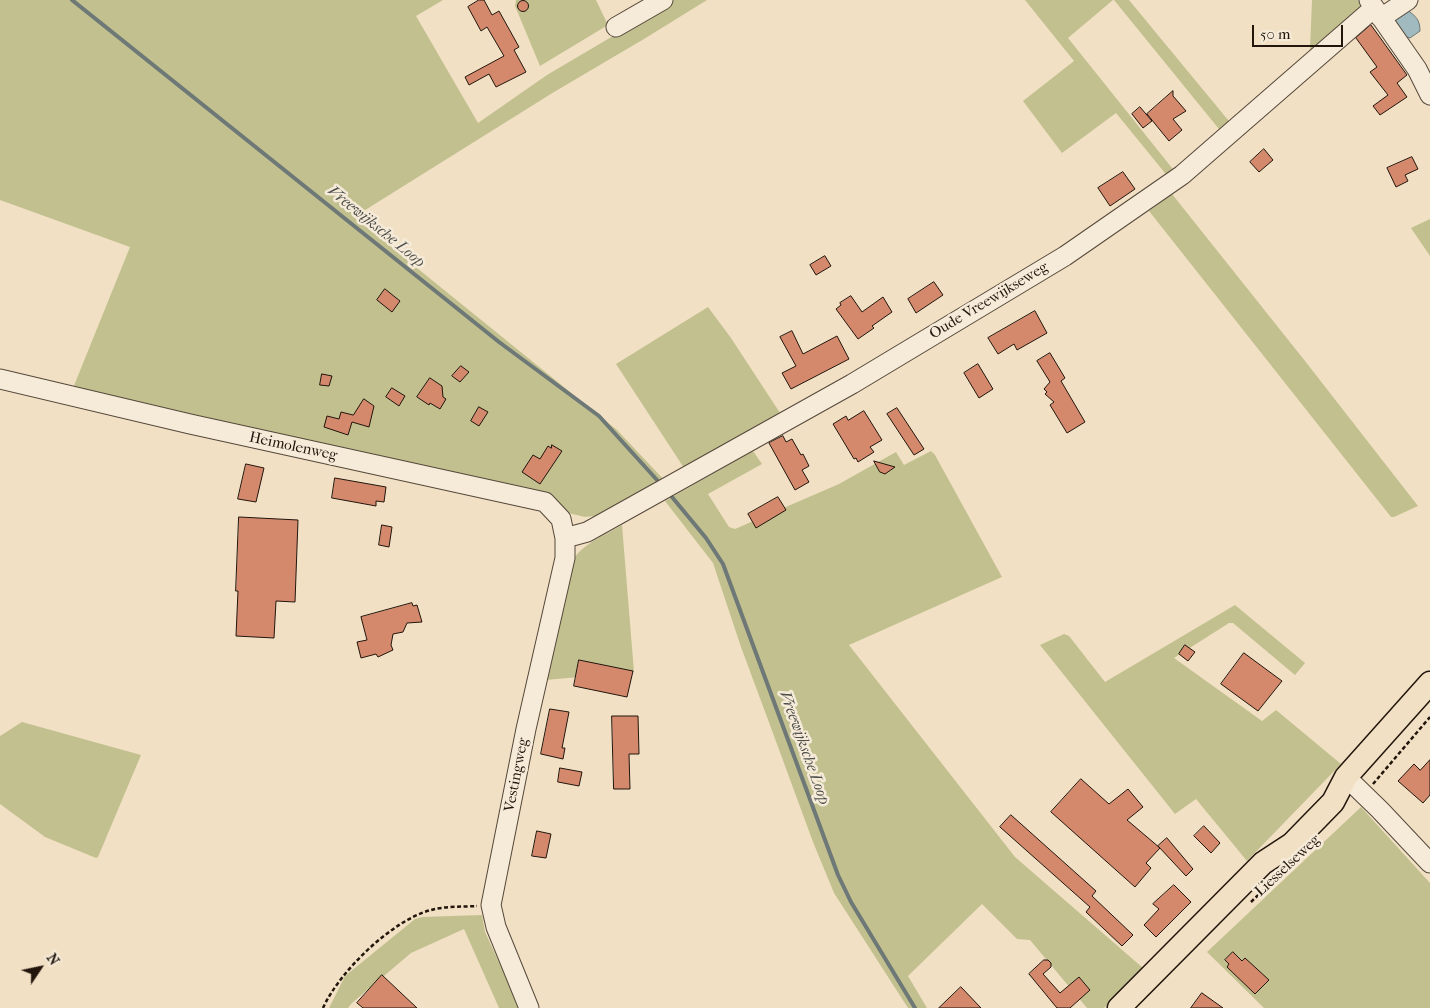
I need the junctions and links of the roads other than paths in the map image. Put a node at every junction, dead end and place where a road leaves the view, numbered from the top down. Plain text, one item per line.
1 (663, 0) edge
2 (1408, 0) edge
3 (1375, 9) edge
4 (616, 27) dead end
5 (1430, 95) edge
6 (0, 379) edge
7 (566, 538) junction
8 (1430, 683) edge
9 (1346, 777) junction
10 (1430, 863) edge
11 (529, 1008) edge
12 (1119, 1008) edge

1 - 4 street
2 - 3 street, Oude Vreewijkseweg
3 - 5 street
3 - 7 street, Oude Vreewijkseweg
6 - 7 street, Heimolenweg
7 - 11 street, Vestingweg
8 - 9 main road, Liesselseweg
9 - 10 street
9 - 12 main road, Liesselseweg

